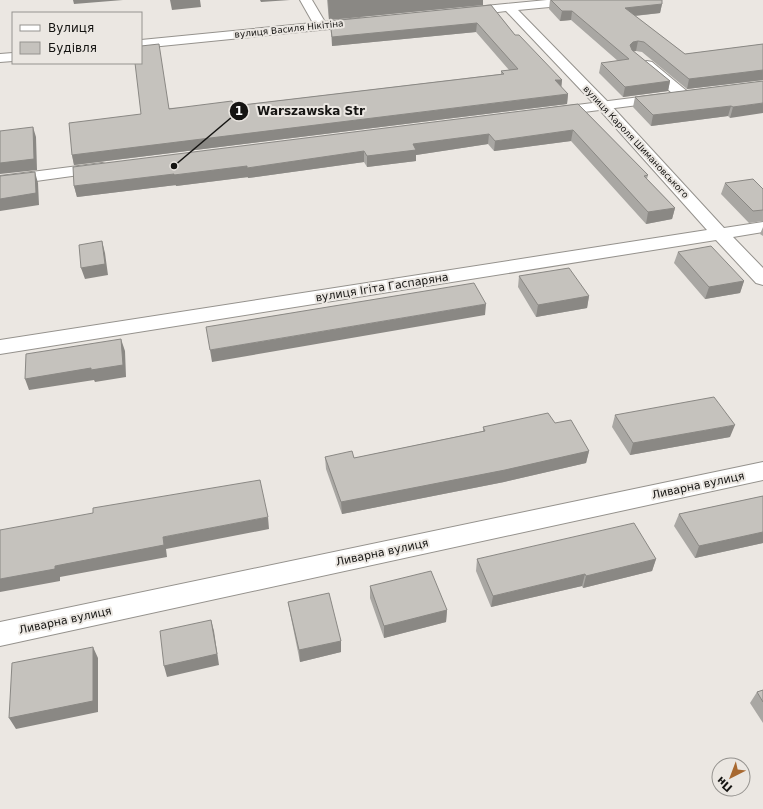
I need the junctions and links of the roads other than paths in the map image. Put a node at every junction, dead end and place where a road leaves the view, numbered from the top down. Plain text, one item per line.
1 (306, 0) edge
2 (581, 0) edge
3 (561, 1) edge
4 (508, 7) junction
5 (453, 13) edge
6 (368, 21) edge
7 (321, 26) junction
8 (142, 44) edge
9 (636, 56) edge
10 (12, 57) edge
11 (0, 58) edge
12 (603, 105) junction
13 (538, 113) edge
14 (119, 166) edge
15 (0, 181) edge
16 (763, 227) edge
17 (720, 234) junction
18 (763, 279) edge
19 (0, 347) edge
20 (763, 471) edge
21 (0, 634) edge

1 - 7 street
2 - 3 street
3 - 4 street
4 - 5 street
4 - 12 street, вулиця Кароля Шимановського
6 - 7 street, вулиця Василя Нікітіна
7 - 8 street, вулиця Василя Нікітіна
9 - 12 street
10 - 11 street
12 - 13 street
12 - 17 street, вулиця Кароля Шимановського
14 - 15 street
16 - 17 street, вулиця Ігіта Гаспаряна
17 - 18 street, вулиця Кароля Шимановського
17 - 19 street, вулиця Ігіта Гаспаряна
20 - 21 street, Ливарна вулиця

